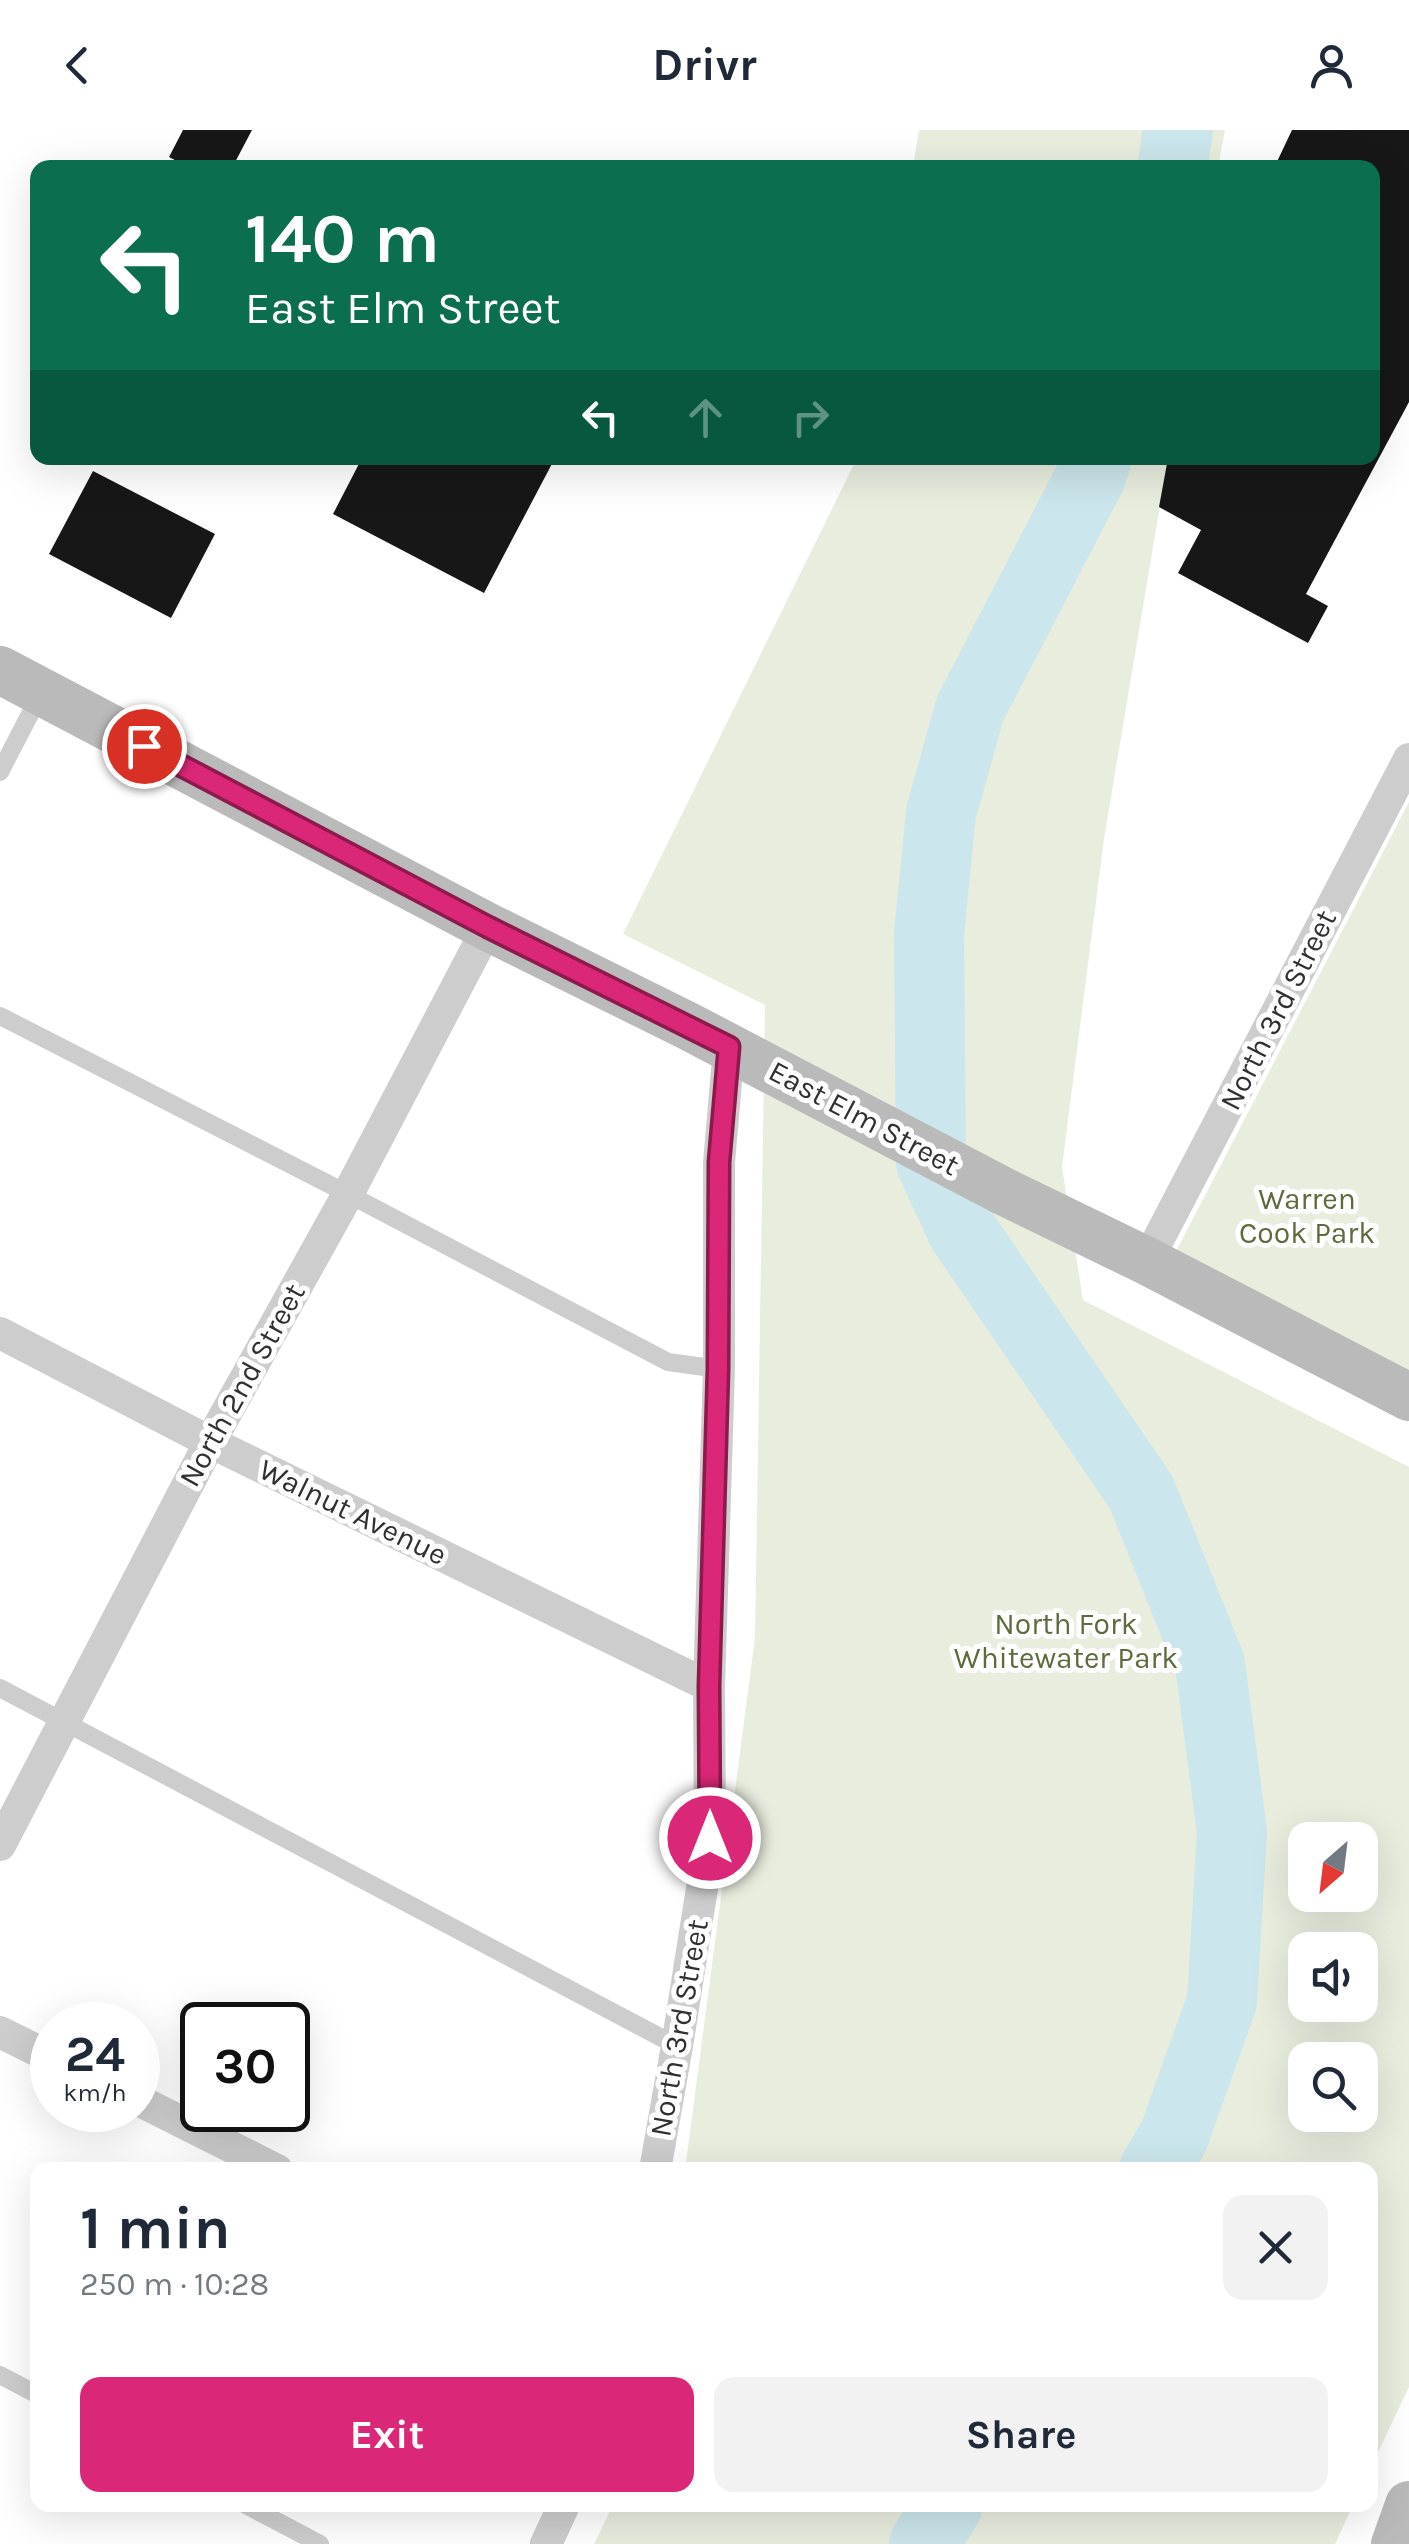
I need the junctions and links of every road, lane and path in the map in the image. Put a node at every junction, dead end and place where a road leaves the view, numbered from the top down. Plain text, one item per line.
1 (0, 670) edge
2 (42, 692) junction
3 (1409, 759) edge
4 (0, 772) edge
5 (488, 927) junction
6 (0, 1016) edge
7 (729, 1047) junction
8 (348, 1194) junction
9 (1147, 1261) junction
10 (0, 1332) edge
11 (718, 1369) junction
12 (1409, 1397) edge
13 (210, 1442) junction
14 (709, 1686) junction
15 (0, 1688) edge
16 (64, 1722) junction
17 (0, 1845) edge
18 (0, 2032) edge
19 (677, 2046) junction
20 (30, 2047) edge
21 (160, 2111) edge
22 (261, 2162) edge
23 (656, 2162) edge
24 (0, 2375) edge
25 (30, 2391) edge
26 (1409, 2506) edge
27 (259, 2512) edge
28 (561, 2512) edge
29 (320, 2544) edge
30 (546, 2544) edge
31 (1394, 2544) edge

1 - 2 street, East Elm Street
2 - 4 lane
2 - 5 street, East Elm Street
3 - 9 street, North 3rd Street
5 - 7 street, East Elm Street
5 - 8 street, North 2nd Street
6 - 8 lane
7 - 9 street, East Elm Street
7 - 11 street, North 3rd Street
8 - 11 lane
8 - 13 street, North 2nd Street
9 - 12 street, East Elm Street
10 - 13 street, Walnut Avenue
11 - 14 street, North 3rd Street
13 - 14 street, Walnut Avenue
13 - 16 street, North 2nd Street
14 - 19 street, North 3rd Street
15 - 16 lane
16 - 17 street, North 2nd Street
16 - 19 lane
18 - 20 street
19 - 23 street, North 3rd Street
21 - 22 street
24 - 25 lane
26 - 31 street
27 - 29 lane
28 - 30 street

